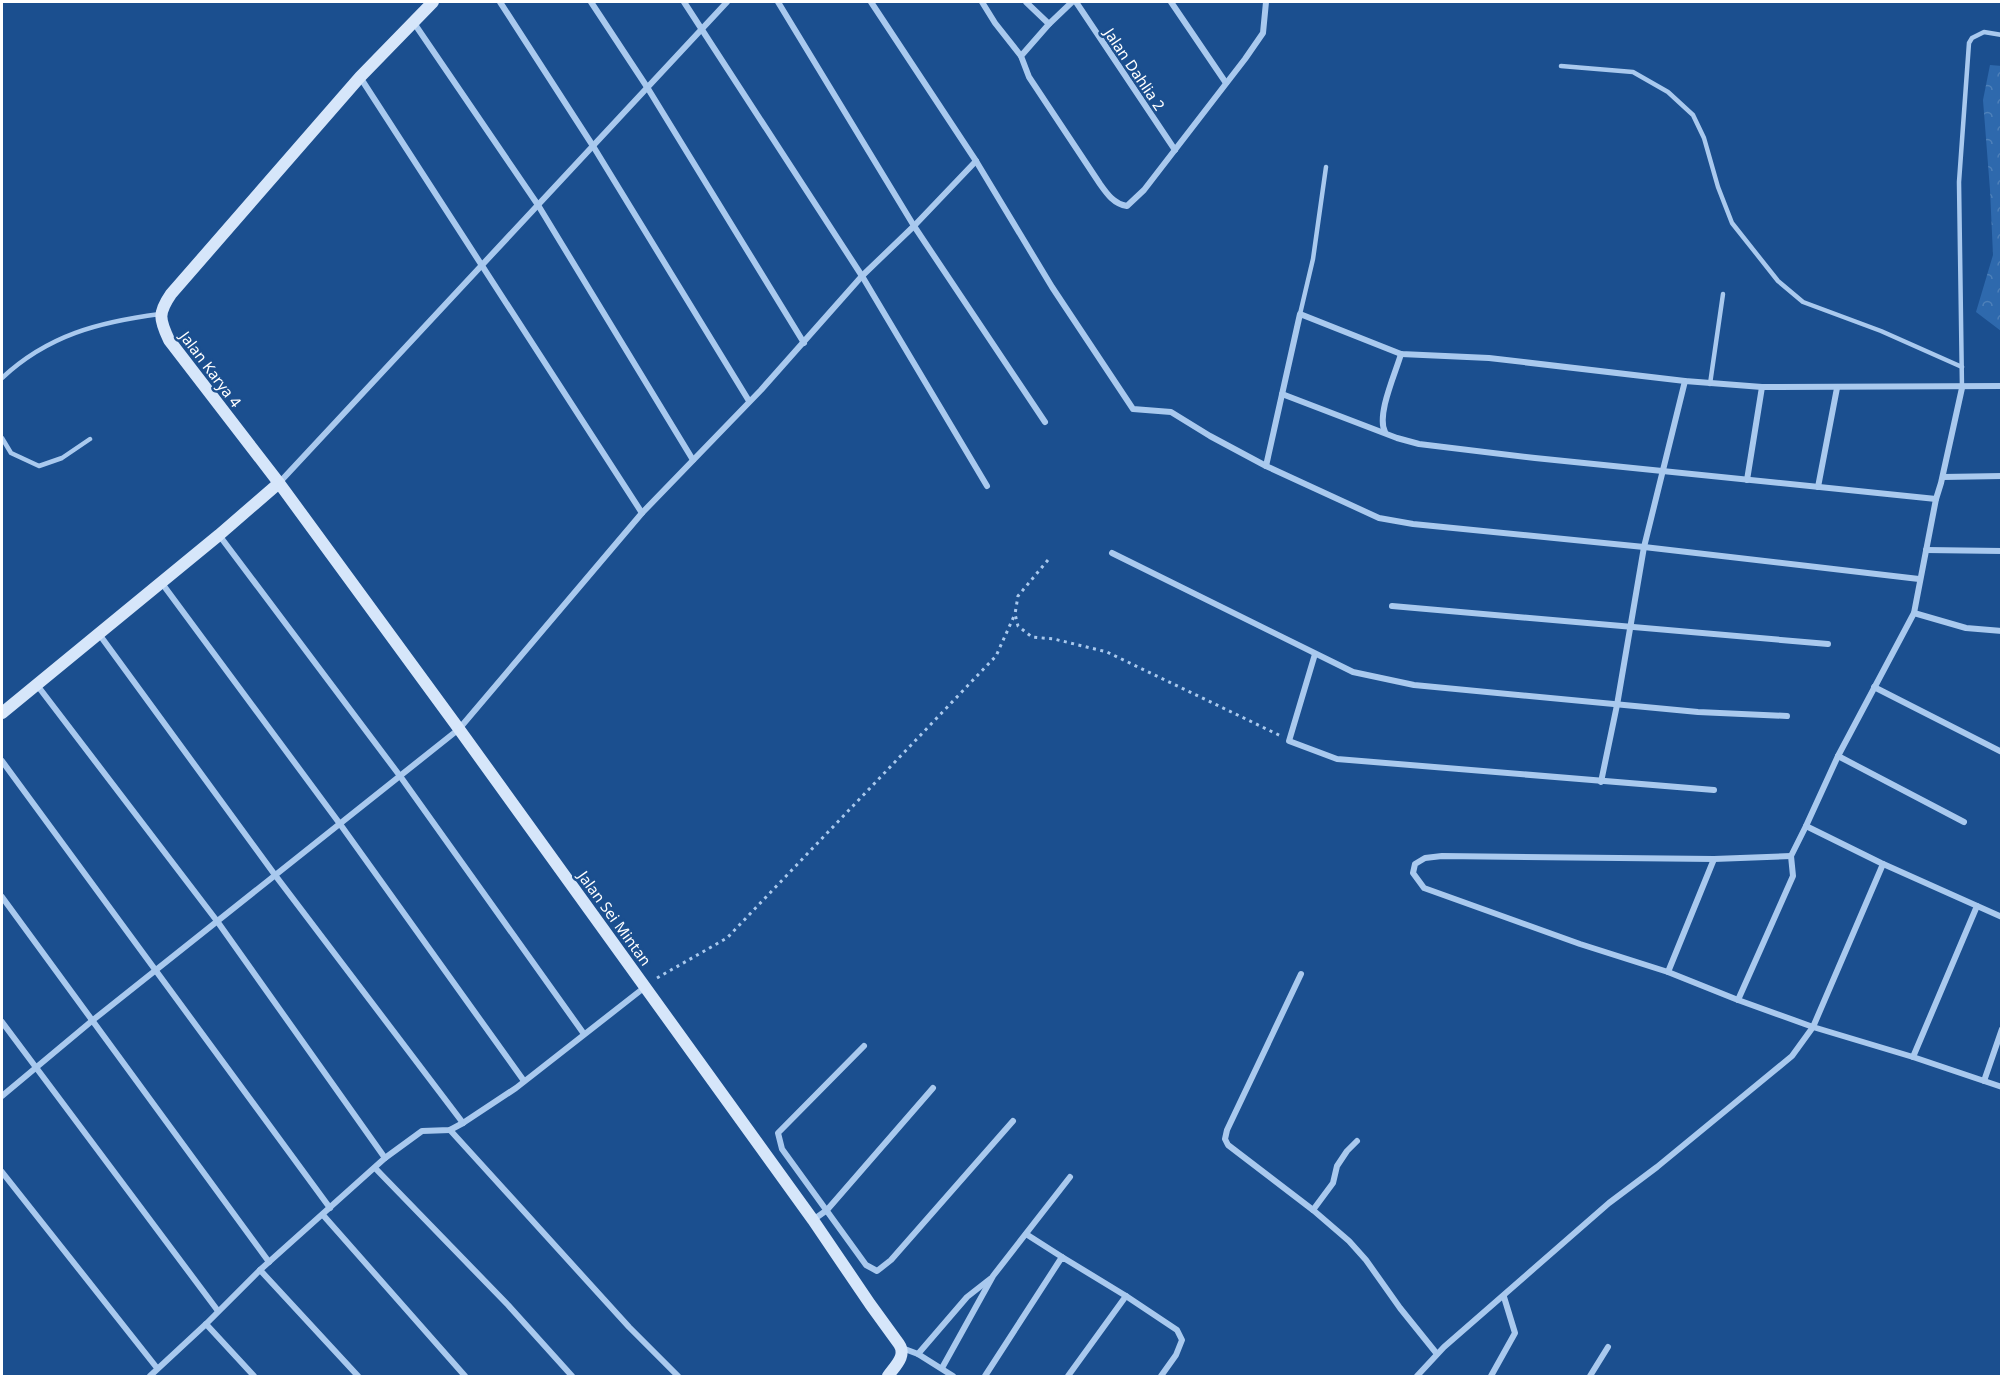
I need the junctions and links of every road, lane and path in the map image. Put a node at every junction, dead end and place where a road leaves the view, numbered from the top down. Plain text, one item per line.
1 (433, 2) edge
2 (500, 2) edge
3 (591, 2) edge
4 (684, 2) edge
5 (727, 2) edge
6 (778, 2) edge
7 (871, 2) edge
8 (982, 2) edge
9 (1026, 2) edge
10 (1074, 2) edge
11 (1171, 2) edge
12 (1266, 2) edge
13 (414, 23) junction
14 (1049, 24) junction
15 (702, 28) junction
16 (2001, 36) edge
17 (1021, 57) junction
18 (1561, 66) dead end
19 (360, 77) junction
20 (1226, 83) junction
21 (647, 87) junction
22 (592, 146) junction
23 (1175, 150) junction
24 (976, 161) junction
25 (1326, 167) dead end
26 (538, 205) junction
27 (914, 226) junction
28 (482, 264) junction
29 (861, 276) junction
30 (1723, 294) dead end
31 (160, 314) junction
32 (1300, 314) junction
33 (804, 343) junction
34 (1401, 354) junction
35 (1962, 367) junction
36 (2, 378) edge
37 (1685, 381) junction
38 (1710, 384) junction
39 (2001, 386) edge
40 (1762, 387) junction
41 (1837, 388) junction
42 (1962, 388) junction
43 (1282, 394) junction
44 (749, 401) junction
45 (1045, 422) dead end
46 (1385, 432) junction
47 (2, 438) edge
48 (90, 439) dead end
49 (693, 460) junction
50 (1266, 466) junction
51 (1663, 471) junction
52 (2001, 476) edge
53 (1943, 477) junction
54 (1747, 480) junction
55 (279, 483) junction
56 (987, 486) dead end
57 (1818, 487) junction
58 (1936, 499) junction
59 (642, 513) junction
60 (219, 535) junction
61 (1644, 547) junction
62 (1926, 550) junction
63 (2001, 551) edge
64 (1112, 553) dead end
65 (1048, 560) dead end
66 (1919, 579) junction
67 (160, 582) junction
68 (1392, 606) dead end
69 (1914, 613) junction
70 (1015, 614) junction
71 (1630, 626) junction
72 (2001, 631) edge
73 (99, 633) junction
74 (1828, 644) dead end
75 (1315, 654) junction
76 (36, 684) junction
77 (1874, 687) junction
78 (1617, 705) junction
79 (2, 713) edge
80 (1787, 716) dead end
81 (459, 729) junction
82 (1289, 741) junction
83 (2001, 752) edge
84 (1838, 756) junction
85 (2, 761) edge
86 (400, 776) junction
87 (1601, 782) junction
88 (1714, 790) dead end
89 (1964, 822) dead end
90 (340, 824) junction
91 (1806, 826) junction
92 (1791, 856) junction
93 (1714, 859) junction
94 (1883, 864) junction
95 (276, 875) junction
96 (2, 897) edge
97 (1977, 906) junction
98 (2001, 917) edge
99 (218, 921) junction
100 (156, 970) junction
101 (1668, 972) junction
102 (1301, 974) dead end
103 (646, 987) junction
104 (1738, 1000) junction
105 (93, 1020) junction
106 (2, 1022) edge
107 (1813, 1027) junction
108 (2001, 1029) edge
109 (584, 1034) junction
110 (864, 1046) dead end
111 (1913, 1057) junction
112 (36, 1068) junction
113 (524, 1081) junction
114 (1984, 1081) junction
115 (2001, 1087) edge
116 (933, 1088) dead end
117 (2, 1096) edge
118 (1013, 1120) dead end
119 (464, 1123) junction
120 (450, 1130) junction
121 (1357, 1141) dead end
122 (384, 1158) junction
123 (375, 1168) junction
124 (2, 1172) edge
125 (1070, 1177) dead end
126 (330, 1208) junction
127 (827, 1210) junction
128 (1313, 1210) junction
129 (323, 1215) junction
130 (813, 1220) junction
131 (1026, 1234) junction
132 (1062, 1257) junction
133 (269, 1262) junction
134 (260, 1270) junction
135 (993, 1276) junction
136 (1126, 1296) junction
137 (1504, 1297) junction
138 (218, 1311) junction
139 (206, 1324) junction
140 (1608, 1347) dead end
141 (902, 1348) junction
142 (918, 1354) junction
143 (1437, 1354) junction
144 (157, 1368) junction
145 (942, 1368) junction
146 (150, 1377) edge
147 (254, 1377) edge
148 (358, 1377) edge
149 (465, 1377) edge
150 (572, 1377) edge
151 (678, 1377) edge
152 (888, 1377) edge
153 (953, 1377) edge
154 (985, 1377) edge
155 (1068, 1377) edge
156 (1161, 1377) edge
157 (1416, 1377) edge
158 (1491, 1377) edge
159 (1590, 1377) edge

1 - 13 street
2 - 22 street
3 - 21 street
4 - 15 street
5 - 15 street
6 - 27 street
7 - 24 street
8 - 17 street
9 - 14 street
10 - 14 street
10 - 23 street, Jalan Dahlia 2
11 - 20 street
12 - 20 street
13 - 19 street
13 - 26 street
14 - 17 street
15 - 21 street
15 - 29 street
16 - 35 lane
17 - 23 street
18 - 35 lane
19 - 28 street
19 - 31 street
20 - 23 street
21 - 22 street
21 - 33 street
22 - 26 street
22 - 44 street
24 - 27 street
24 - 50 street
25 - 32 lane
26 - 28 street
26 - 49 street
27 - 29 street
27 - 45 street
28 - 55 street
28 - 59 street
29 - 33 street
29 - 56 street
30 - 38 lane
31 - 36 lane
31 - 55 street, Jalan Karya 4
32 - 34 street
32 - 43 street
33 - 44 street
34 - 37 street
34 - 46 street
35 - 42 lane
37 - 38 street
37 - 51 street
38 - 40 street
39 - 42 street
40 - 41 street
40 - 54 street
41 - 42 street
41 - 57 street
42 - 53 street
43 - 46 street
43 - 50 street
44 - 49 street
46 - 51 street
47 - 48 lane
49 - 59 street
50 - 61 street
51 - 54 street
51 - 61 street
52 - 53 street
53 - 58 street
54 - 57 street
55 - 60 street
55 - 81 street, Jalan Sei Mintan
57 - 58 street
58 - 62 street
59 - 81 street
60 - 67 street
60 - 86 street
61 - 66 street
61 - 71 street
62 - 63 street
62 - 66 street
64 - 75 street
65 - 70 path
66 - 69 street
67 - 73 street
67 - 90 street
68 - 71 street
69 - 72 street
69 - 77 street
70 - 82 path
70 - 103 path
71 - 74 street
71 - 78 street
73 - 76 street
73 - 95 street
75 - 78 street
75 - 82 street
76 - 79 street
76 - 99 street
77 - 83 street
77 - 84 street
78 - 80 street
78 - 87 street
81 - 86 street
81 - 103 street, Jalan Sei Mintan
82 - 87 street
84 - 89 street
84 - 91 street
85 - 100 street
86 - 90 street
86 - 109 street
87 - 88 street
90 - 95 street
90 - 113 street
91 - 92 street
91 - 94 street
92 - 93 street
92 - 104 street
93 - 101 street
93 - 101 street
94 - 97 street
94 - 107 street
95 - 99 street
95 - 119 street
96 - 105 street
97 - 98 street
97 - 111 street
99 - 100 street
99 - 122 street
100 - 105 street
100 - 126 street
101 - 104 street
102 - 128 street
103 - 109 street
103 - 130 street, Jalan Sei Mintan
104 - 107 street
105 - 112 street
105 - 133 street
106 - 112 street
107 - 111 street
107 - 137 street
108 - 114 street
109 - 113 street
110 - 127 street
111 - 114 street
112 - 117 street
112 - 138 street
113 - 119 street
114 - 115 street
116 - 127 street
118 - 127 street
119 - 120 street
120 - 122 street
120 - 151 street
121 - 128 street
122 - 123 street
123 - 126 street
123 - 150 street
124 - 144 street
125 - 131 street
126 - 129 street
127 - 130 street
128 - 143 street
129 - 133 street
129 - 149 street
130 - 141 street, Jalan Sei Mintan
131 - 132 street
131 - 135 street
132 - 136 street
132 - 154 street
133 - 134 street
134 - 138 street
134 - 148 street
135 - 142 street
135 - 145 street
136 - 155 street
136 - 156 street
137 - 143 street
137 - 158 street
138 - 139 street
139 - 144 street
139 - 147 street
140 - 159 street
141 - 142 street
141 - 152 street
142 - 145 street
143 - 157 street
144 - 146 street
145 - 153 street

